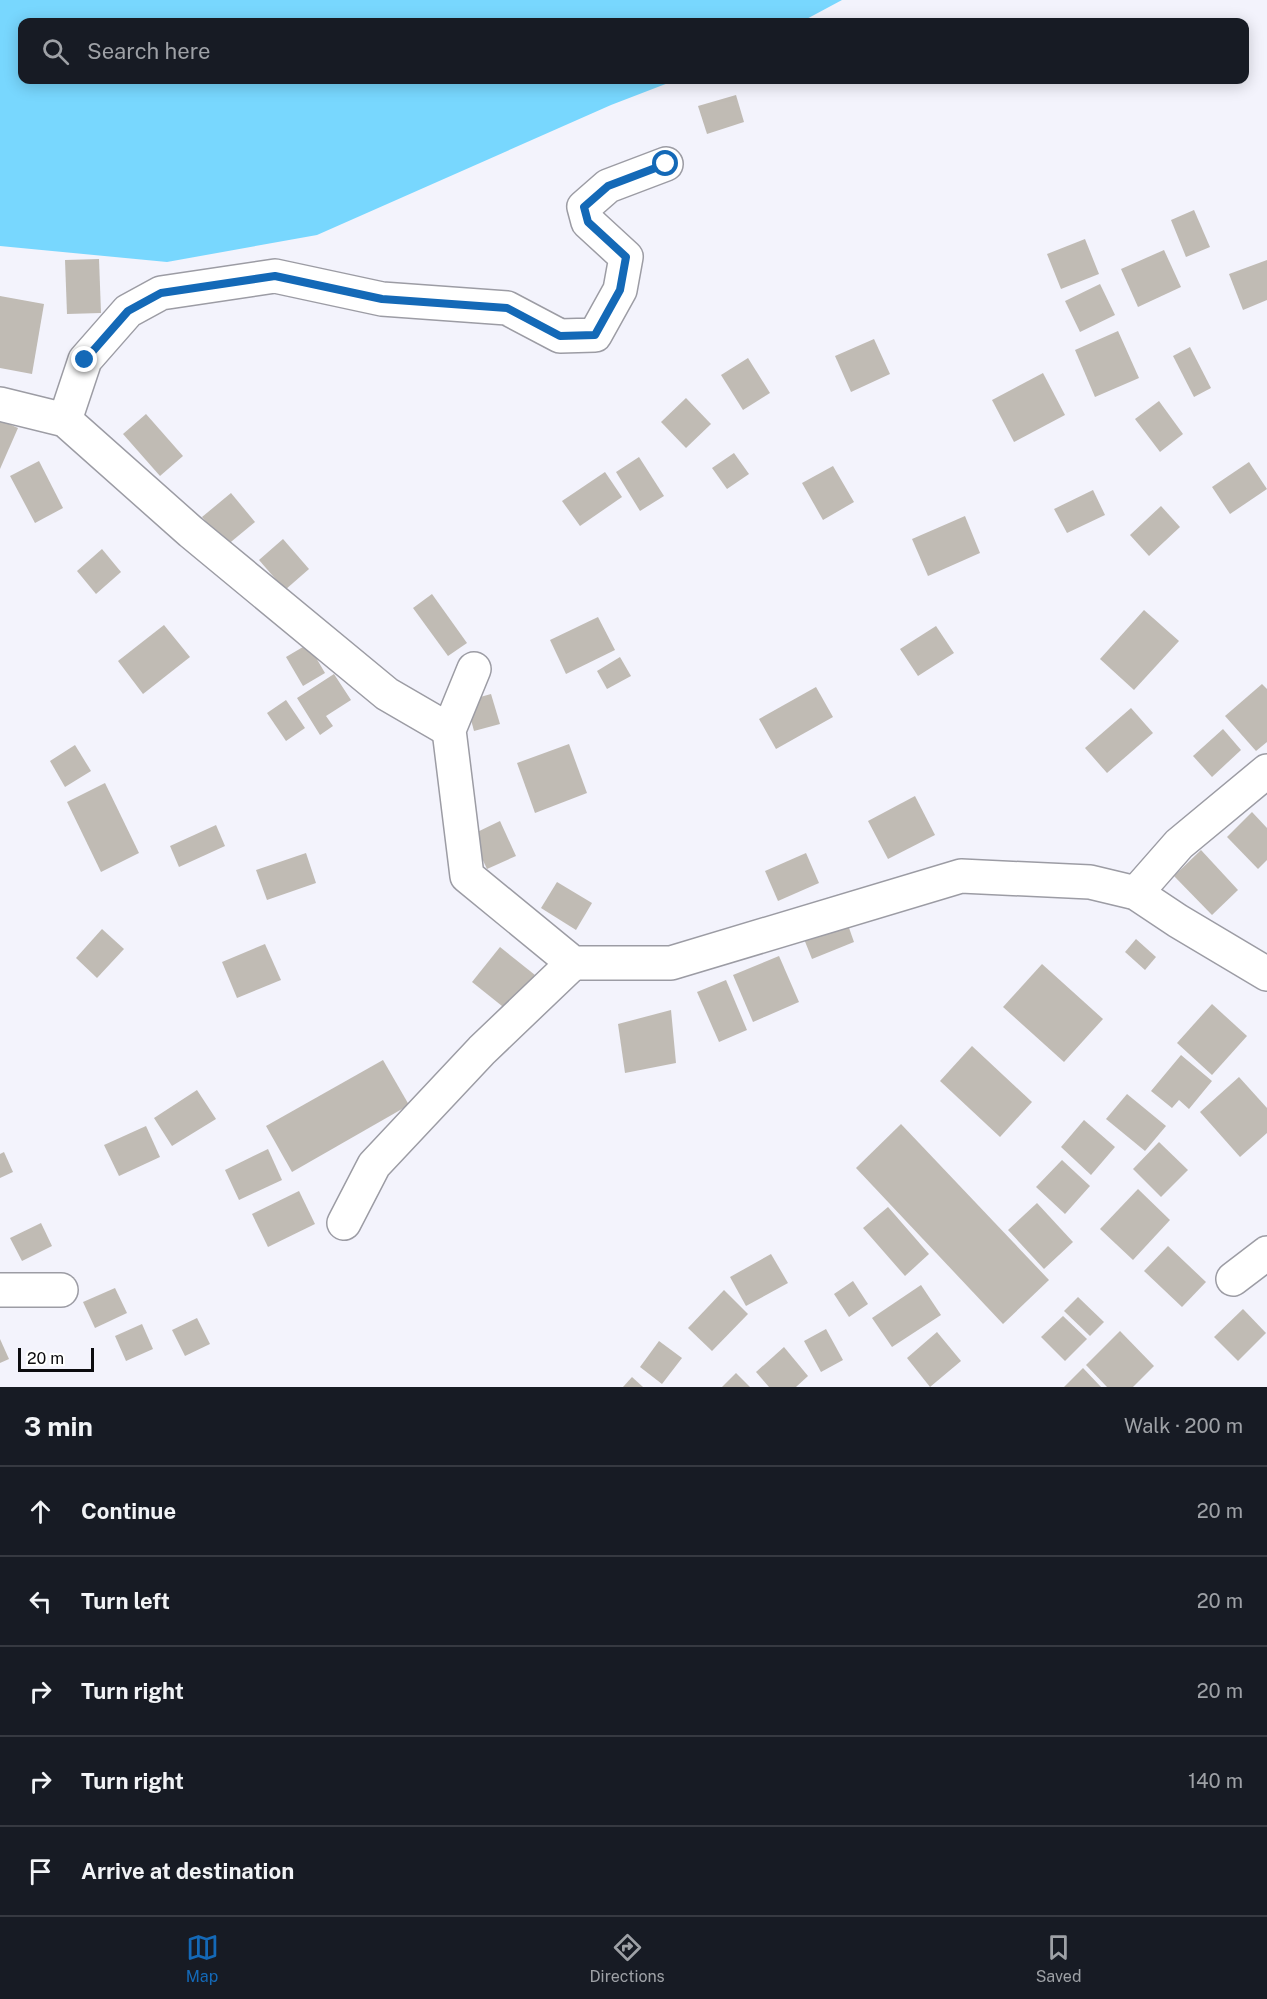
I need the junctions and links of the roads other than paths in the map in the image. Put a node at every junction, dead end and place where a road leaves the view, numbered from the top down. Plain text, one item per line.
1 (666, 164) dead end
2 (0, 404) edge
3 (65, 420) junction
4 (474, 669) dead end
5 (449, 730) junction
6 (1267, 771) edge
7 (1136, 893) junction
8 (573, 963) junction
9 (1267, 974) edge
10 (344, 1223) dead end
11 (1267, 1252) edge
12 (1233, 1279) dead end
13 (0, 1290) edge
14 (61, 1290) dead end

1 - 3 street
2 - 3 street
3 - 5 street
4 - 5 street
5 - 8 street
6 - 7 street
7 - 8 street
7 - 9 street
8 - 10 street
11 - 12 street
13 - 14 street

